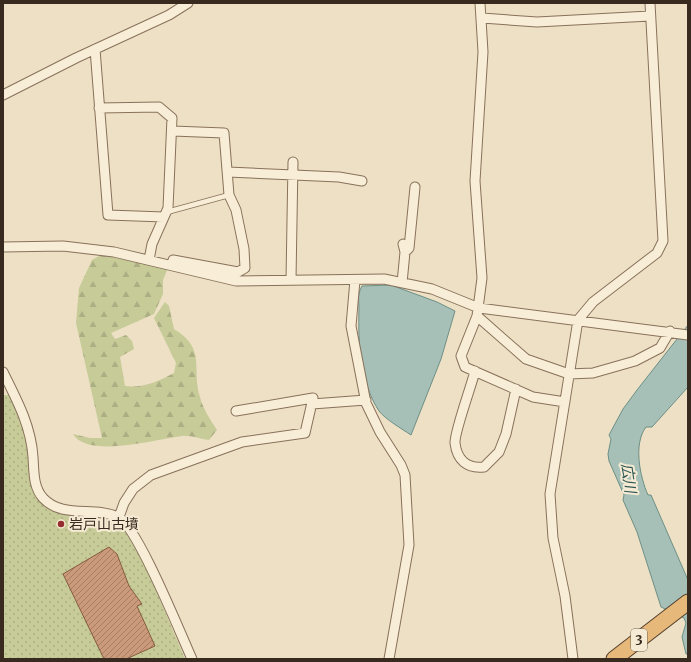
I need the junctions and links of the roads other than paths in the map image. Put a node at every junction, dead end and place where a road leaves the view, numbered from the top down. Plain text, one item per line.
1 (188, 3) edge
2 (480, 3) edge
3 (650, 3) edge
4 (650, 16) junction
5 (482, 18) junction
6 (95, 49) junction
7 (3, 95) edge
8 (99, 108) junction
9 (173, 131) junction
10 (293, 162) dead end
11 (228, 172) junction
12 (292, 176) junction
13 (362, 181) dead end
14 (415, 187) dead end
15 (229, 195) junction
16 (165, 214) junction
17 (3, 247) edge
18 (149, 260) junction
19 (170, 265) junction
20 (290, 280) junction
21 (355, 280) junction
22 (402, 283) junction
23 (478, 312) junction
24 (578, 320) junction
25 (673, 332) junction
26 (688, 335) edge
27 (475, 371) junction
28 (3, 372) edge
29 (569, 374) junction
30 (516, 389) junction
31 (366, 400) junction
32 (565, 402) junction
33 (312, 404) junction
34 (236, 411) dead end
35 (119, 517) junction
36 (688, 602) edge
37 (192, 659) edge
38 (389, 659) edge
39 (574, 659) edge
40 (614, 659) edge

1 - 6 street
2 - 5 street
3 - 4 street
4 - 5 street
4 - 24 street
5 - 23 street
6 - 7 street
6 - 8 street
8 - 9 street
8 - 16 street
9 - 11 street
9 - 16 street
10 - 12 street
11 - 12 street
11 - 15 street
12 - 13 street
12 - 20 street
14 - 22 street
15 - 16 lane
15 - 19 street
16 - 18 street
17 - 18 street
18 - 19 street
19 - 20 street
20 - 21 street
21 - 22 street
21 - 31 street
22 - 23 street
23 - 24 street
23 - 27 street
23 - 29 street
24 - 25 street
24 - 29 street
25 - 26 street
25 - 29 street
27 - 30 street
27 - 30 street
28 - 35 street
29 - 32 street
30 - 32 street
31 - 33 street
31 - 38 street
32 - 39 street
33 - 34 street
33 - 35 street
35 - 37 street
36 - 40 highway, 3

